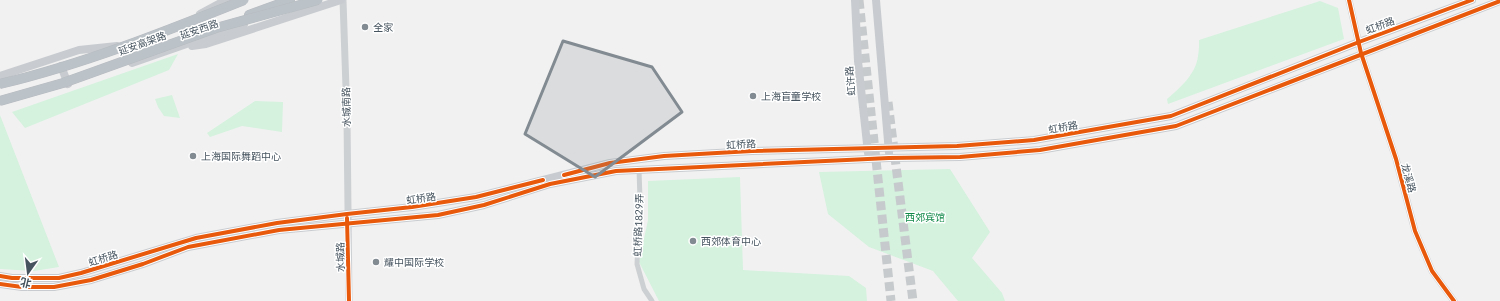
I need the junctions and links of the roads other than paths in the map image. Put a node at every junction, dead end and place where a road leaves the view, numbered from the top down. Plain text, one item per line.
1 (226, 0) edge
2 (245, 0) edge
3 (290, 0) edge
4 (312, 0) edge
5 (318, 0) edge
6 (342, 0) edge
7 (855, 0) edge
8 (876, 0) edge
9 (1349, 0) edge
10 (1472, 0) edge
11 (1500, 1) edge
12 (179, 25) junction
13 (216, 28) junction
14 (1359, 42) junction
15 (118, 46) junction
16 (170, 50) junction
17 (1362, 53) junction
18 (62, 66) junction
19 (0, 76) edge
20 (68, 84) junction
21 (0, 85) edge
22 (0, 100) edge
23 (0, 105) edge
24 (867, 148) junction
25 (888, 148) junction
26 (889, 158) junction
27 (868, 159) junction
28 (639, 170) junction
29 (347, 214) junction
30 (348, 224) junction
31 (0, 276) edge
32 (0, 284) edge
33 (349, 301) edge
34 (652, 301) edge
35 (1454, 301) edge

1 - 12 main road
2 - 12 main road, 延安西路
2 - 21 highway, 延安高架路, bridge
3 - 13 highway, 延安高架路, bridge
4 - 16 main road, 延安西路
5 - 13 highway, bridge
6 - 16 main road
6 - 29 street, 水城南路
7 - 24 main road, 虹许路
8 - 25 main road
9 - 14 street, 龙溪路
10 - 14 main road, 虹桥路
11 - 17 main road, 虹桥路
12 - 15 main road, 延安西路
13 - 22 highway, 延安高架路, bridge
14 - 17 street, 龙溪路
14 - 25 main road, 虹桥路
15 - 18 main road, 延安西路
15 - 19 main road, 延安西路
16 - 20 main road, 延安西路
17 - 26 main road, 虹桥路
17 - 35 street, 龙溪路
18 - 20 main road
18 - 21 main road, 延安西路
20 - 23 main road, 延安西路
24 - 25 main road, 虹桥路
24 - 27 main road, 虹许路
24 - 29 main road, 虹桥路
25 - 26 main road
26 - 27 main road, 虹桥路
27 - 28 main road, 虹桥路
28 - 30 main road, 虹桥路
28 - 34 street, 虹桥路1829弄
29 - 30 street, 水城路
29 - 31 main road, 虹桥路
30 - 32 main road, 虹桥路
30 - 33 street, 水城路

